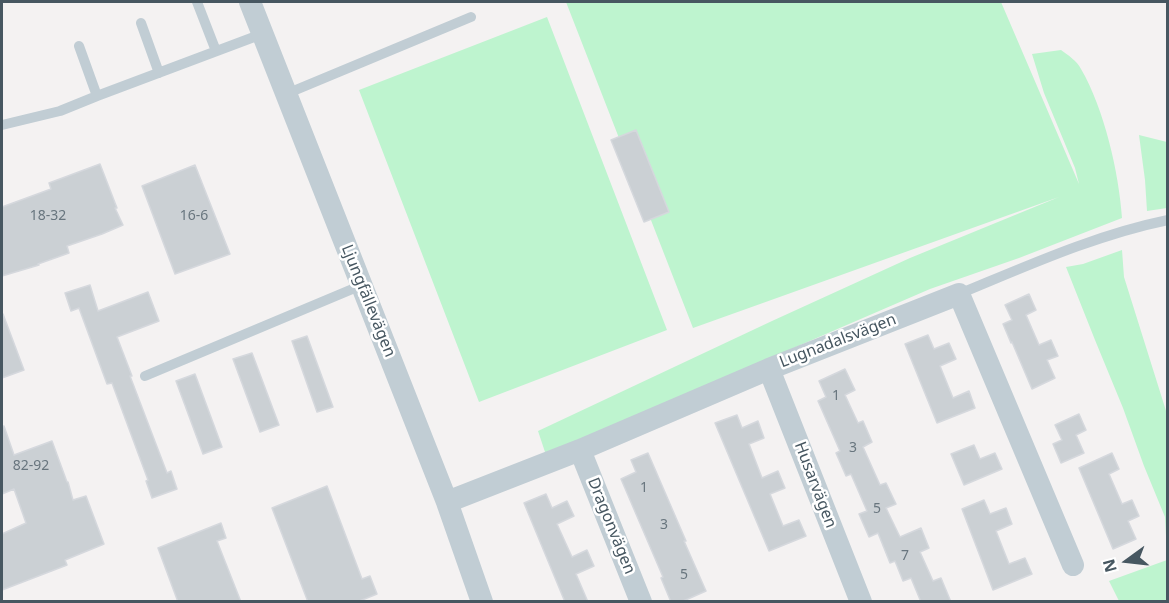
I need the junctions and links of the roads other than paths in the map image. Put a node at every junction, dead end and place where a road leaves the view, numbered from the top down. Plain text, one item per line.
1 (197, 2) edge
2 (250, 2) edge
3 (471, 17) dead end
4 (141, 23) dead end
5 (262, 34) junction
6 (79, 46) dead end
7 (216, 51) junction
8 (159, 72) junction
9 (286, 94) junction
10 (97, 96) junction
11 (2, 125) edge
12 (1167, 220) edge
13 (362, 285) junction
14 (959, 294) junction
15 (769, 369) junction
16 (145, 376) dead end
17 (580, 450) junction
18 (447, 502) junction
19 (1073, 565) dead end
20 (482, 602) edge
21 (641, 602) edge
22 (861, 602) edge

1 - 7 lane
2 - 5 street, Ljungfällevägen
3 - 9 lane
4 - 8 lane
5 - 7 lane
5 - 9 street, Ljungfällevägen
6 - 10 lane
7 - 8 lane
8 - 10 lane
9 - 13 street, Ljungfällevägen
10 - 11 lane
12 - 14 lane
13 - 16 lane
13 - 18 street, Ljungfällevägen
14 - 15 street, Lugnadalsvägen
14 - 19 street
15 - 17 street, Lugnadalsvägen
15 - 22 street, Husarvägen
17 - 18 street, Lugnadalsvägen
17 - 21 street, Dragonvägen
18 - 20 street, Ljungfällevägen

